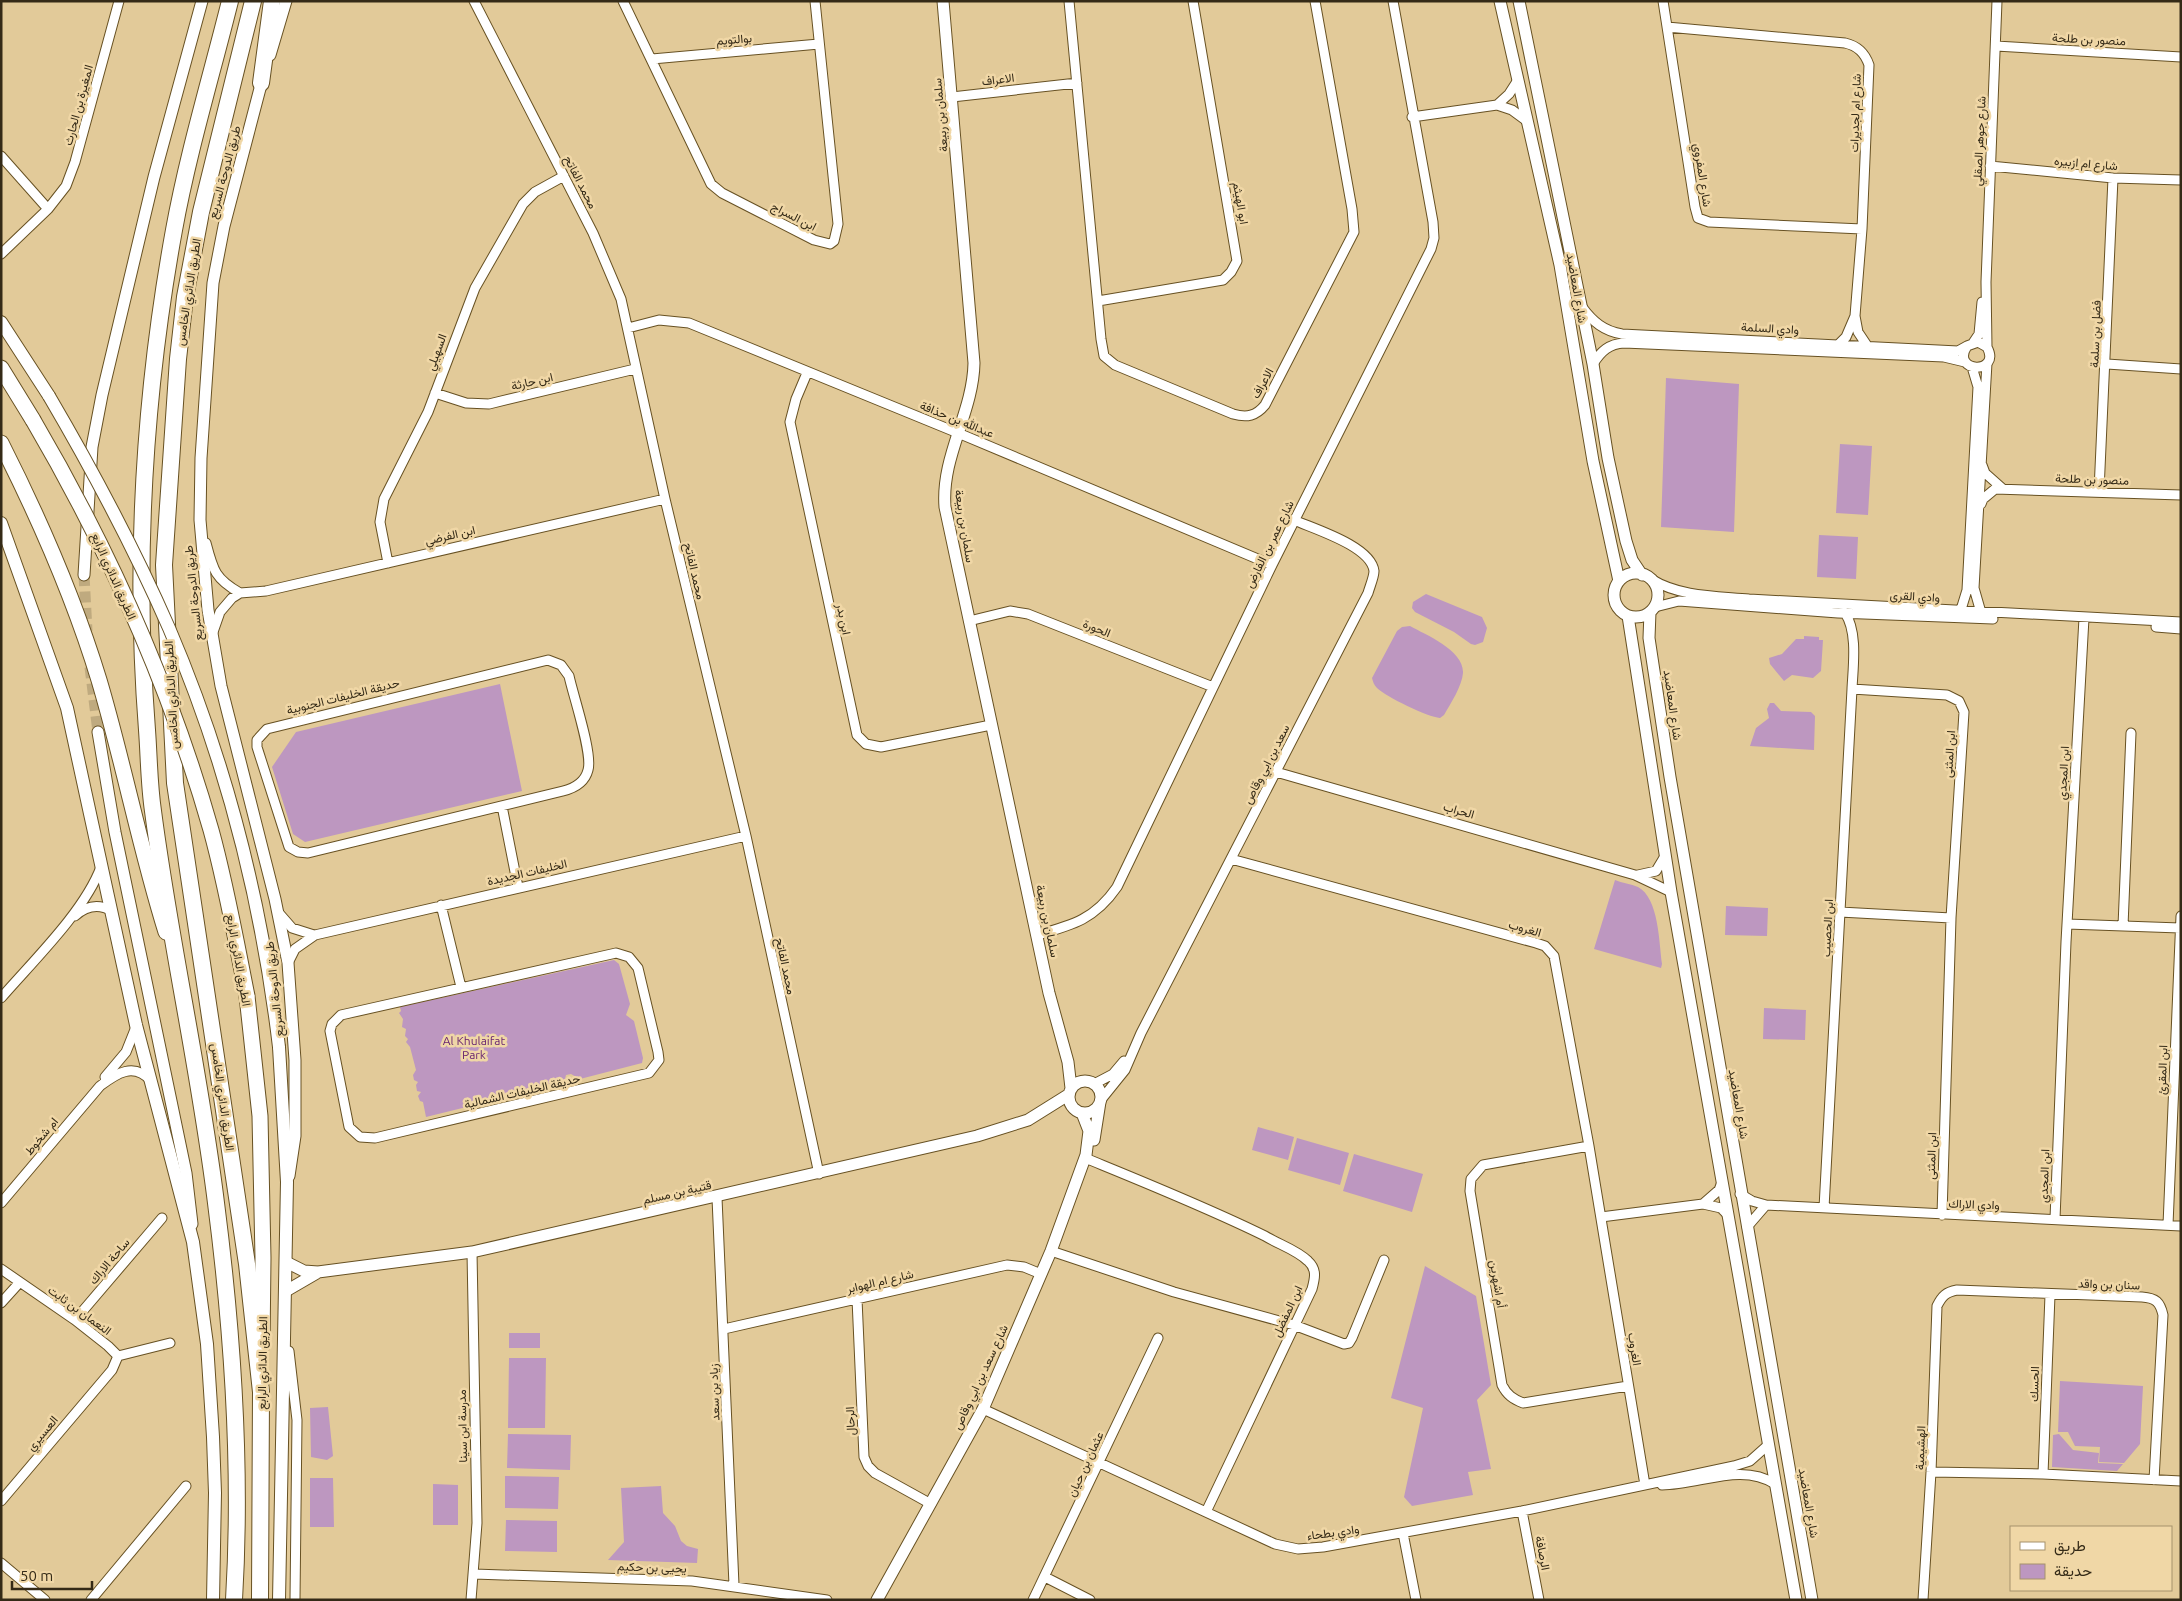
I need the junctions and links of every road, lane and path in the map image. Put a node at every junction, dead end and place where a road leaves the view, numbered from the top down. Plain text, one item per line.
1 (119, 1) edge
2 (202, 1) edge
3 (230, 1) edge
4 (253, 1) edge
5 (272, 1) edge
6 (286, 1) edge
7 (474, 1) edge
8 (623, 1) edge
9 (815, 1) edge
10 (943, 1) edge
11 (1069, 1) edge
12 (1193, 1) edge
13 (1315, 1) edge
14 (1393, 1) edge
15 (1500, 1) edge
16 (1519, 1) edge
17 (1663, 1) edge
18 (1997, 1) edge
19 (1667, 27) junction
20 (819, 44) junction
21 (1996, 46) junction
22 (2181, 57) edge
23 (652, 59) junction
24 (1518, 80) junction
25 (261, 82) junction
26 (1077, 83) junction
27 (952, 97) junction
28 (1497, 105) junction
29 (1412, 117) junction
30 (1527, 121) junction
31 (1, 156) edge
32 (1990, 166) junction
33 (564, 176) junction
34 (2113, 178) junction
35 (2181, 180) edge
36 (48, 209) junction
37 (1862, 230) junction
38 (1, 254) edge
39 (1986, 282) junction
40 (1098, 301) junction
41 (1581, 306) junction
42 (1855, 316) junction
43 (1, 322) edge
44 (628, 328) junction
45 (1839, 344) junction
46 (1970, 344) junction
47 (1987, 347) junction
48 (1868, 348) junction
49 (1987, 363) junction
50 (1593, 364) junction
51 (1969, 364) junction
52 (2106, 364) junction
53 (1, 368) edge
54 (2181, 369) edge
55 (635, 370) junction
56 (807, 373) junction
57 (435, 393) junction
58 (958, 433) junction
59 (1, 443) edge
60 (1982, 465) junction
61 (2002, 489) junction
62 (2099, 491) junction
63 (2181, 495) edge
64 (665, 499) junction
65 (1980, 507) junction
66 (200, 520) junction
67 (1294, 520) junction
68 (1, 523) edge
69 (388, 562) junction
70 (1272, 565) junction
71 (84, 575) tunnel mouth
72 (1646, 577) junction
73 (1619, 581) junction
74 (240, 593) junction
75 (1652, 609) junction
76 (1838, 613) junction
77 (1959, 614) junction
78 (1872, 615) junction
79 (1982, 615) junction
80 (1628, 616) junction
81 (969, 620) junction
82 (2084, 620) junction
83 (2181, 622) edge
84 (2181, 628) edge
85 (212, 639) junction
86 (1853, 649) junction
87 (1213, 687) junction
88 (1852, 689) junction
89 (991, 725) junction
90 (98, 732) tunnel mouth
91 (2132, 733) dead end
92 (1276, 772) junction
93 (502, 806) junction
94 (746, 836) junction
95 (1666, 856) junction
96 (1231, 859) junction
97 (101, 867) junction
98 (1635, 875) junction
99 (518, 887) junction
100 (1671, 892) junction
101 (441, 906) junction
102 (277, 910) junction
103 (112, 911) junction
104 (1840, 912) junction
105 (2181, 916) edge
106 (1952, 918) junction
107 (2067, 924) junction
108 (63, 926) junction
109 (2123, 926) junction
110 (2180, 928) edge
111 (315, 935) junction
112 (1037, 935) junction
113 (288, 964) junction
114 (178, 972) junction
115 (461, 987) junction
116 (1, 998) edge
117 (136, 1025) junction
118 (1064, 1049) junction
119 (1131, 1053) junction
120 (151, 1081) junction
121 (1090, 1082) junction
122 (100, 1086) junction
123 (1070, 1091) junction
124 (1100, 1102) junction
125 (1080, 1112) junction
126 (1036, 1116) junction
127 (1589, 1146) junction
128 (1086, 1156) junction
129 (819, 1174) junction
130 (288, 1182) junction
131 (1722, 1182) junction
132 (1740, 1194) junction
133 (717, 1198) junction
134 (1, 1203) edge
135 (1703, 1204) junction
136 (1766, 1205) junction
137 (1824, 1208) junction
138 (1728, 1214) junction
139 (1942, 1215) junction
140 (1601, 1216) junction
141 (162, 1218) dead end
142 (2055, 1219) junction
143 (2168, 1225) junction
144 (2181, 1226) edge
145 (1746, 1227) junction
146 (193, 1242) junction
147 (1051, 1251) junction
148 (472, 1252) junction
149 (1384, 1260) dead end
150 (286, 1262) junction
151 (1, 1269) edge
152 (318, 1272) junction
153 (1041, 1274) junction
154 (20, 1282) junction
155 (286, 1291) junction
156 (2050, 1295) junction
157 (1941, 1297) joint
158 (857, 1300) junction
159 (1, 1303) edge
160 (75, 1320) junction
161 (285, 1325) junction
162 (1294, 1325) junction
163 (724, 1329) junction
164 (1158, 1338) dead end
165 (170, 1343) dead end
166 (118, 1356) junction
167 (1628, 1386) junction
168 (261, 1392) junction
169 (983, 1409) junction
170 (1768, 1445) junction
171 (1100, 1463) junction
172 (1931, 1472) junction
173 (2043, 1474) junction
174 (2154, 1480) junction
175 (2181, 1481) edge
176 (1775, 1484) junction
177 (1648, 1485) junction
178 (186, 1486) dead end
179 (1, 1502) edge
180 (931, 1504) junction
181 (1522, 1511) junction
182 (1206, 1512) junction
183 (1403, 1533) junction
184 (1, 1563) edge
185 (474, 1574) junction
186 (1045, 1577) junction
187 (734, 1585) junction
188 (45, 1600) edge
189 (92, 1600) edge
190 (213, 1600) edge
191 (234, 1600) edge
192 (260, 1600) edge
193 (280, 1600) edge
194 (295, 1600) edge
195 (471, 1600) edge
196 (827, 1600) edge
197 (877, 1600) edge
198 (1033, 1600) edge
199 (1090, 1600) edge
200 (1416, 1600) edge
201 (1539, 1600) edge
202 (1796, 1600) edge
203 (1812, 1600) edge
204 (1923, 1600) edge

1 - 36 street, المغيرة بن الحارث
2 - 71 street
3 - 114 highway, الطريق الدائري الخامس
4 - 168 highway, الطريق الدائري الخامس
5 - 25 highway
6 - 25 street, طريق الدوحة السريع
7 - 33 street, محمد الفاتح
8 - 23 street, ابن السراج
9 - 20 street, ابن السراج
10 - 27 street, سلمان بن ربيعة
11 - 26 street, الاعراف
12 - 40 street, ابو الهيثم
13 - 40 street, الاعراف
14 - 29 street, شارع عمر بن الفارض
15 - 24 street, شارع المعاضيد
16 - 41 street, شارع المعاضيد
17 - 19 street, شارع المفروي
18 - 21 street, شارع جوهر الصقلي
19 - 37 street, شارع المفروي
19 - 37 street, شارع ام لجديرات
20 - 23 street, بوالتويم
20 - 23 street, ابن السراج
21 - 22 street, منصور بن طلحة
21 - 32 street, شارع جوهر الصقلي
24 - 28 street
24 - 30 street, شارع المعاضيد
25 - 66 street, طريق الدوحة السريع
26 - 27 street, الاعراف
26 - 40 street, الاعراف
27 - 58 street, سلمان بن ربيعة
28 - 29 street
28 - 30 street
29 - 67 street, شارع عمر بن الفارض
30 - 73 street, شارع المعاضيد
31 - 36 street
32 - 34 street, شارع ام ازبيره
32 - 39 street, شارع جوهر الصقلي
33 - 44 street, محمد الفاتح
33 - 57 street, السهيلي
34 - 35 street, شارع ام ازبيره
34 - 52 street, فضل بن سلمة
36 - 38 street, المغيرة بن الحارث
37 - 42 street, شارع ام لجديرات
39 - 46 street, شارع جوهر الصقلي
39 - 47 street, شارع جوهر الصقلي
41 - 45 street, وادي السلمة
41 - 50 street, شارع المعاضيد
42 - 45 street
42 - 48 street
43 - 130 main road, الطريق الدائري الرابع, bridge
44 - 55 street, محمد الفاتح
44 - 56 street, عبدالله بن حذافة
45 - 48 street, وادي السلمة
46 - 47 street
46 - 48 street, وادي السلمة
46 - 51 street
47 - 49 street
49 - 51 street
49 - 60 street
50 - 51 street, وادي السلمة
50 - 72 street, شارع المعاضيد
51 - 77 street
52 - 54 street
52 - 62 street, فضل بن سلمة
53 - 168 main road, الطريق الدائري الرابع, bridge
55 - 57 street, ابن حارثة
55 - 64 street, محمد الفاتح
56 - 58 street, عبدالله بن حذافة
56 - 89 street, ابن بدر
57 - 69 street, السهيلي
58 - 70 street, عبدالله بن حذافة
58 - 81 street, سلمان بن ربيعة
59 - 114 main road
60 - 61 street
60 - 65 street
61 - 62 street, منصور بن طلحة
61 - 65 street
62 - 63 street, منصور بن طلحة
64 - 69 street, ابن الفرضي
64 - 94 street, محمد الفاتح
65 - 79 street
66 - 74 street
66 - 85 street, طريق الدوحة السريع
67 - 70 street, شارع عمر بن الفارض
67 - 92 street, سعد بن ابي وقاص
68 - 97 main road
69 - 74 street, ابن الفرضي
70 - 87 street, شارع عمر بن الفارض
72 - 73 street
72 - 75 street
72 - 77 street, وادي القرى
73 - 80 street
74 - 85 street
75 - 76 street, وادي القرى
75 - 80 street
75 - 132 street, شارع المعاضيد
76 - 78 street, وادي القرى
76 - 86 street, ابن الحصيب
77 - 78 street, وادي القرى
77 - 79 street, وادي القرى
78 - 86 street, ابن الحصيب
79 - 82 street, وادي القرى
80 - 95 street
81 - 87 street, الحورة
81 - 89 street, سلمان بن ربيعة
82 - 83 street, وادي القرى
82 - 84 street, وادي القرى
82 - 107 street, ابن المجدي
85 - 102 street, طريق الدوحة السريع
86 - 88 street, ابن الحصيب
87 - 112 street, شارع عمر بن الفارض
88 - 104 street, ابن الحصيب
88 - 106 street, ابن المثنى
89 - 112 street, سلمان بن ربيعة
90 - 146 street
91 - 109 street
92 - 96 street, سعد بن ابي وقاص
92 - 98 street, الحراب
93 - 93 street, حديقة الخليفات الجنوبية
93 - 99 street
94 - 99 street, الخليفات الجديدة
94 - 129 street, محمد الفاتح
95 - 98 street
95 - 100 street
96 - 119 street, سعد بن ابي وقاص
96 - 127 street, الغروب
97 - 103 main road
97 - 108 street
98 - 100 street, الحراب
99 - 101 street, الخليفات الجديدة
100 - 131 street
101 - 111 street, الخليفات الجديدة
101 - 115 street
102 - 111 street
102 - 113 street, طريق الدوحة السريع
103 - 108 street
103 - 117 main road
104 - 106 street
104 - 137 street, ابن الحصيب
105 - 110 street, ابن المقرئ
106 - 139 street, ابن المثنى
107 - 109 street
107 - 142 street, ابن المجدي
108 - 116 street
109 - 110 street
110 - 143 street, ابن المقرئ
111 - 113 street, الخليفات الجديدة
112 - 118 street, سلمان بن ربيعة
113 - 130 street, طريق الدوحة السريع
114 - 191 highway
115 - 115 street, حديقة الخليفات الشمالية
117 - 120 main road
117 - 122 street, ام شخوط
118 - 121 street, سلمان بن ربيعة
118 - 123 street, سلمان بن ربيعة
119 - 121 street
119 - 124 street, شارع سعد بن ابي وقاص
120 - 122 street, ام شخوط
120 - 146 main road
121 - 123 street
121 - 124 street
122 - 134 street, ام شخوط
123 - 125 street
123 - 126 street, قتيبة بن مسلم
124 - 125 street
124 - 128 street, شارع سعد بن ابي وقاص
125 - 126 street, قتيبة بن مسلم
125 - 128 street, شارع سعد بن ابي وقاص
126 - 129 street, قتيبة بن مسلم
127 - 140 street, الغروب
127 - 167 street, أم اشهرين
128 - 147 street, شارع سعد بن ابي وقاص
128 - 162 street, ابن المفضل
129 - 133 street, قتيبة بن مسلم
130 - 150 main road, الطريق الدائري الرابع
131 - 135 street
131 - 138 street
132 - 136 street, وادي الاراك
132 - 145 street, شارع المعاضيد
133 - 148 street, قتيبة بن مسلم
133 - 163 street, زياد بن سعد
135 - 138 street
135 - 140 street
136 - 137 street, وادي الاراك
136 - 145 street
137 - 139 street, وادي الاراك
138 - 170 street
139 - 142 street, وادي الاراك
140 - 167 street, الغروب
141 - 160 street, ساحة الاراك
142 - 143 street, وادي الاراك
143 - 144 street, وادي الاراك
145 - 203 street, شارع المعاضيد
146 - 190 main road
147 - 153 street, شارع سعد بن ابي وقاص
147 - 162 street
148 - 152 street, قتيبة بن مسلم
148 - 185 street, مدرسة ابن سينا
149 - 162 street
150 - 152 street, قتيبة بن مسلم
150 - 155 main road, الطريق الدائري الرابع
151 - 154 street, النعمان بن ثابت
152 - 155 street, قتيبة بن مسلم
153 - 158 street, شارع ام الهوابر
153 - 169 street, شارع سعد بن ابي وقاص
154 - 159 street
154 - 160 street, النعمان بن ثابت
155 - 161 main road, الطريق الدائري الرابع
156 - 157 street, سنان بن واقد
156 - 173 street, الحسك
156 - 174 street, سنان بن واقد
157 - 172 street, الهشيمية
158 - 163 street, شارع ام الهوابر
158 - 180 street, الرحال
160 - 166 street, النعمان بن ثابت
161 - 193 main road, الطريق الدائري الرابع
161 - 194 street, الطريق الدائري الرابع
162 - 182 street, ابن المفضل
163 - 187 street, زياد بن سعد
164 - 171 street, عثمان بن حيان
165 - 166 street
166 - 179 street, العسيري
167 - 177 street, الغروب
168 - 192 highway, الطريق الدائري الرابع
169 - 171 street, وادي بطحاء
169 - 180 street, شارع سعد بن ابي وقاص
170 - 176 street
170 - 177 street, وادي بطحاء
171 - 182 street, وادي بطحاء
171 - 186 street, عثمان بن حيان
172 - 173 street
172 - 204 street, الهشيمية
173 - 174 street
174 - 175 street
176 - 177 street, وادي بطحاء
176 - 202 street
177 - 181 street, وادي بطحاء
178 - 189 street
180 - 197 street, شارع سعد بن ابي وقاص
181 - 183 street, وادي بطحاء
181 - 201 street, الرصافة
182 - 183 street, وادي بطحاء
183 - 200 street
184 - 188 street
185 - 187 street, يحيى بن حكيم
185 - 195 street, مدرسة ابن سينا
186 - 198 street, عثمان بن حيان
186 - 199 street
187 - 196 street, يحيى بن حكيم

